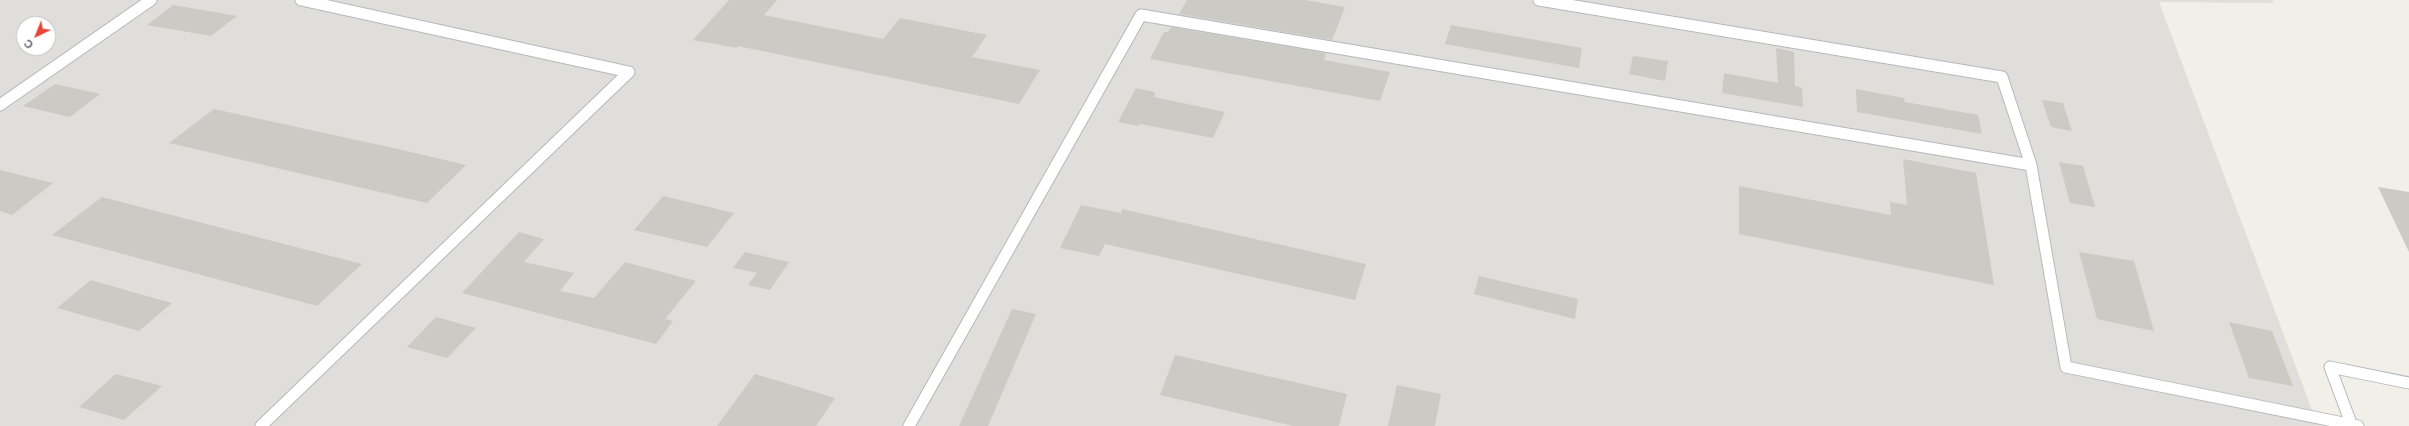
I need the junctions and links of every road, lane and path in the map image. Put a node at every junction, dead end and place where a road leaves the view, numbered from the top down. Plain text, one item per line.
1 (151, 0) edge
2 (301, 0) edge
3 (1539, 0) edge
4 (0, 105) edge
5 (2030, 165) junction
6 (2409, 383) edge
7 (261, 426) edge
8 (908, 426) edge
9 (2354, 426) edge

1 - 4 lane
2 - 7 lane
3 - 5 lane
5 - 8 lane
5 - 9 lane
6 - 9 lane

